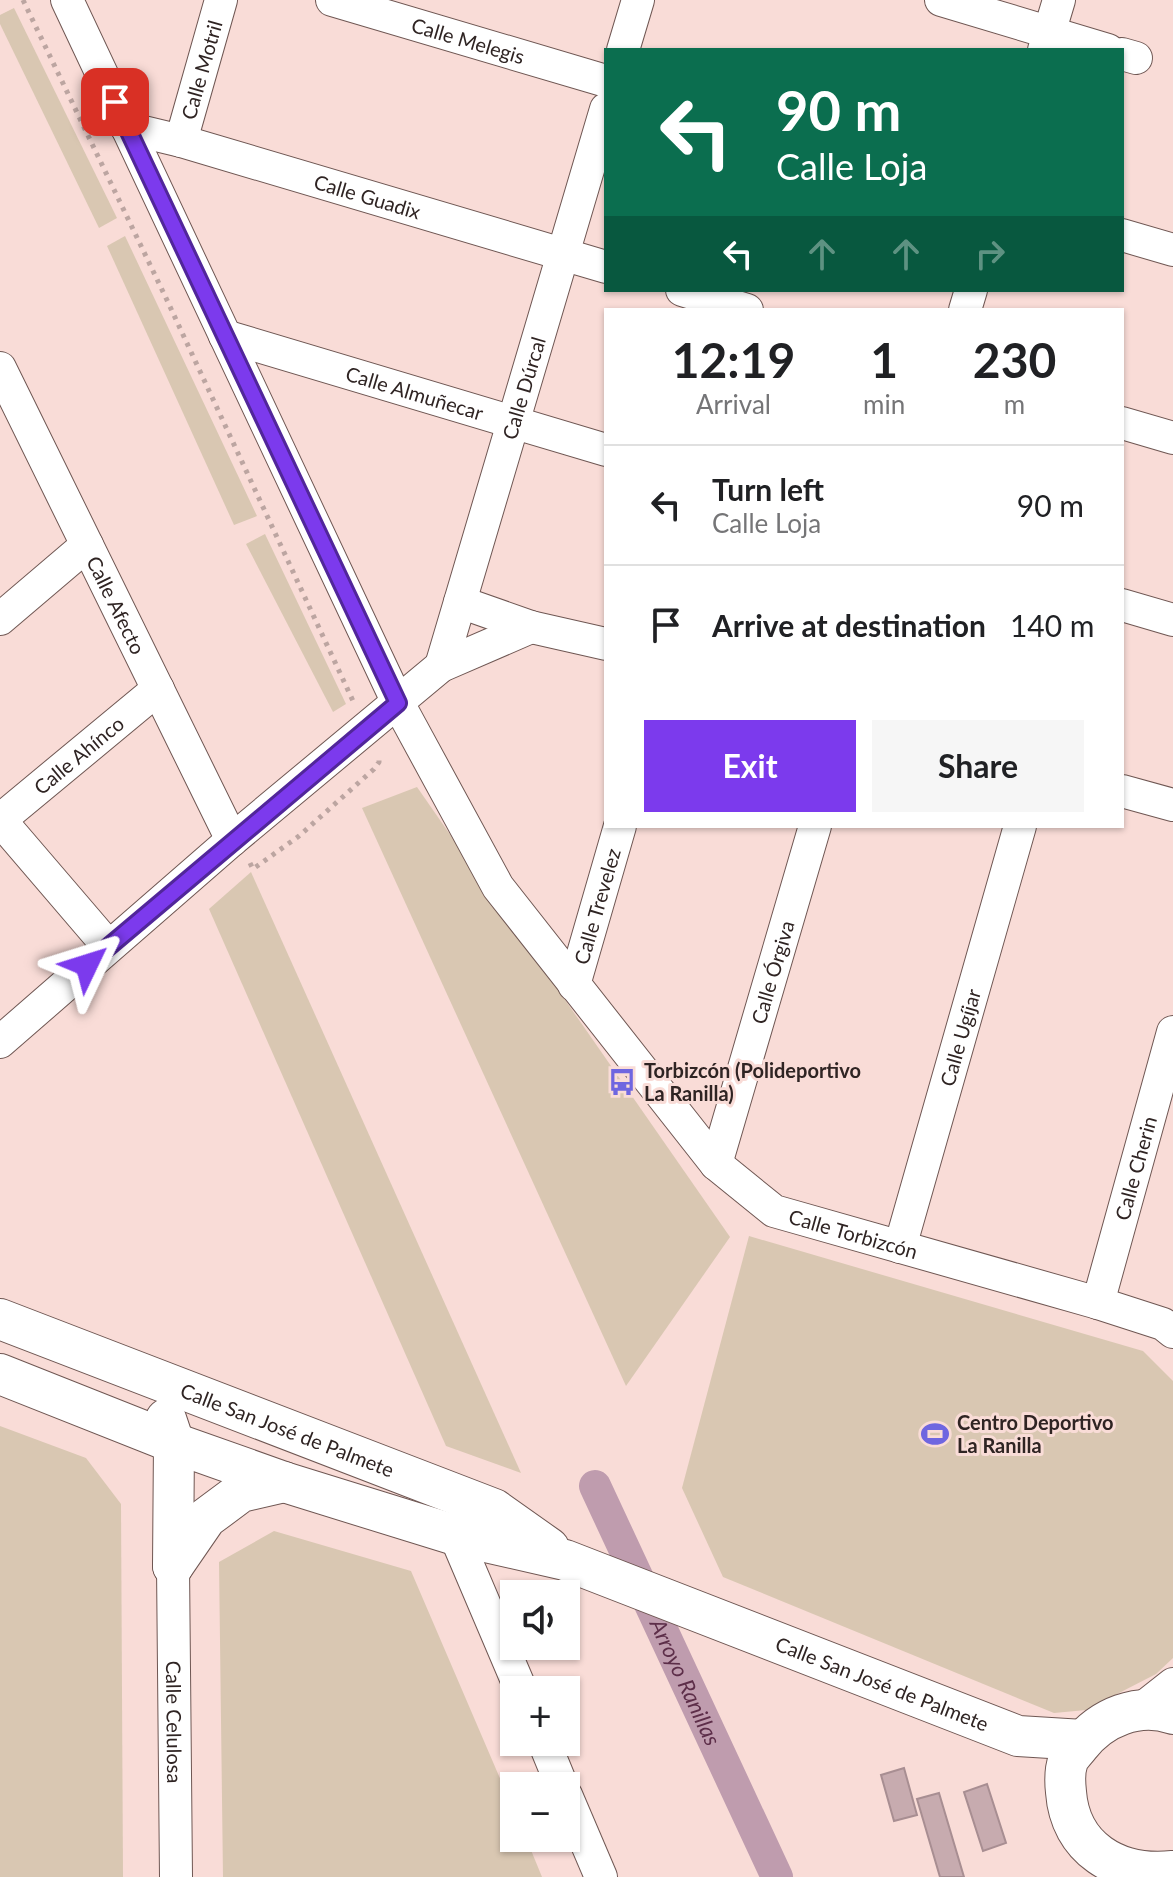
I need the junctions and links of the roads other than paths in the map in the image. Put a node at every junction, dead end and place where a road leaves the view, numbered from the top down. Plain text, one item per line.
1 (67, 0) edge
2 (221, 0) edge
3 (332, 0) edge
4 (638, 0) edge
5 (941, 0) edge
6 (1059, 0) edge
7 (1047, 41) edge
8 (624, 48) edge
9 (1087, 48) edge
10 (604, 80) edge
11 (604, 116) edge
12 (127, 128) junction
13 (181, 141) junction
14 (1124, 236) edge
15 (1173, 250) edge
16 (562, 253) junction
17 (604, 266) edge
18 (688, 292) edge
19 (740, 308) edge
20 (225, 336) junction
21 (0, 368) edge
22 (7, 403) edge
23 (514, 422) junction
24 (1124, 424) edge
25 (1173, 438) edge
26 (604, 449) edge
27 (87, 545) junction
28 (460, 602) junction
29 (1124, 606) edge
30 (0, 619) edge
31 (1173, 620) edge
32 (531, 627) junction
33 (604, 644) edge
34 (441, 666) junction
35 (158, 689) junction
36 (398, 703) junction
37 (1124, 792) edge
38 (1173, 805) edge
39 (0, 820) edge
40 (619, 828) edge
41 (814, 828) edge
42 (1019, 828) edge
43 (240, 850) junction
44 (108, 946) junction
45 (574, 985) junction
46 (1173, 1032) edge
47 (0, 1042) edge
48 (716, 1164) junction
49 (900, 1247) junction
50 (1098, 1303) junction
51 (0, 1319) edge
52 (1173, 1332) edge
53 (0, 1374) edge
54 (153, 1378) junction
55 (174, 1443) junction
56 (284, 1482) junction
57 (455, 1535) junction
58 (566, 1560) junction
59 (173, 1566) junction
60 (515, 1676) edge
61 (1173, 1684) edge
62 (1157, 1712) edge
63 (1018, 1736) junction
64 (1083, 1740) junction
65 (1065, 1785) junction
66 (580, 1828) edge
67 (1173, 1871) edge
68 (176, 1877) edge
69 (601, 1877) edge

1 - 12 street, Calle Torbizcón
2 - 13 street, Calle Motril
3 - 10 street, Calle Melegis
4 - 8 street
5 - 7 street
6 - 7 street
7 - 9 street
11 - 16 street, Calle Dúrcal
12 - 13 street, Calle Guadix
12 - 20 street, Calle Torbizcón
13 - 16 street, Calle Guadix
14 - 15 street
16 - 17 street, Calle Guadix
16 - 23 street, Calle Dúrcal
18 - 19 street
20 - 23 street, Calle Almuñecar
20 - 36 street, Calle Torbizcón
21 - 22 street, Calle Afecto
22 - 27 street, Calle Afecto
23 - 26 street, Calle Almuñecar
23 - 28 street, Calle Dúrcal
24 - 25 street
27 - 30 street
27 - 35 street, Calle Afecto
28 - 32 street
28 - 34 street, Calle Dúrcal
29 - 31 street
32 - 33 street
32 - 34 street
34 - 36 street
35 - 39 street, Calle Ahínco
35 - 43 street, Calle Afecto
36 - 43 street
36 - 45 street, Calle Torbizcón
37 - 38 street
39 - 44 street
40 - 45 street, Calle Trevelez
41 - 48 street, Calle Órgiva
42 - 49 street, Calle Ugíjar
43 - 44 street
44 - 47 street
45 - 48 street, Calle Torbizcón
46 - 50 street, Calle Cherin
48 - 49 street, Calle Torbizcón
49 - 50 street, Calle Torbizcón
50 - 52 street, Calle Torbizcón
51 - 54 street, Calle San José de Palmete
53 - 55 street, Calle San José de Palmete
54 - 55 street
54 - 58 street, Calle San José de Palmete
55 - 56 street, Calle San José de Palmete
55 - 59 street
56 - 57 street, Calle San José de Palmete
56 - 59 street
57 - 58 street, Calle San José de Palmete
57 - 60 street
58 - 63 street, Calle San José de Palmete
59 - 68 street, Calle Celulosa
61 - 62 street
62 - 64 street
63 - 64 street, Calle San José de Palmete
63 - 65 street, Calle San José de Palmete
64 - 65 street
65 - 67 street
66 - 69 street

